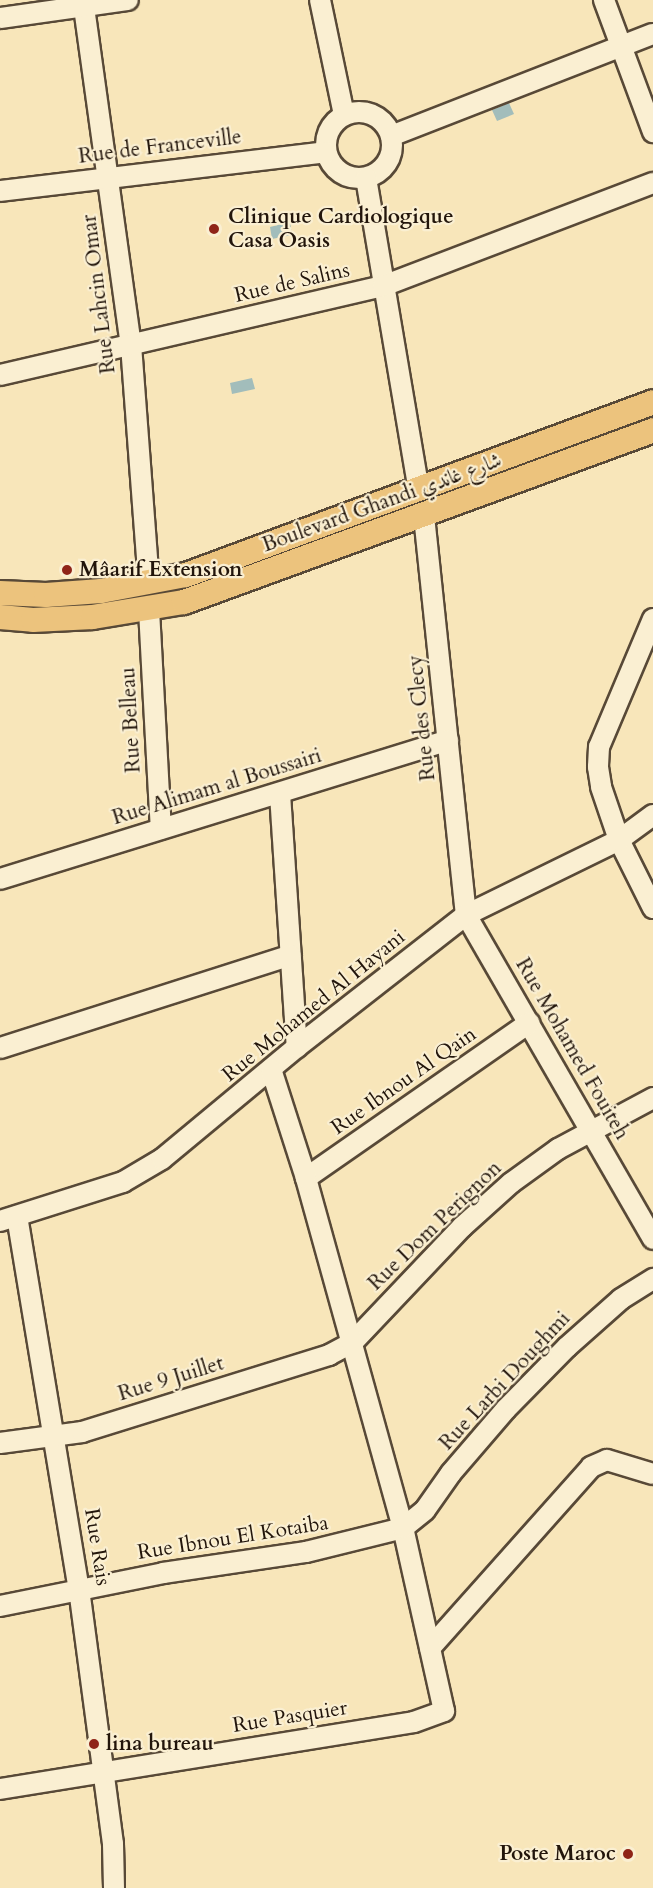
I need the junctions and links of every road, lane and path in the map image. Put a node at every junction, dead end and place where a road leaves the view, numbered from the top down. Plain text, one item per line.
1 (128, 0) edge
2 (320, 0) edge
3 (604, 0) edge
4 (84, 3) edge
5 (0, 18) edge
6 (653, 34) edge
7 (621, 47) junction
8 (344, 115) junction
9 (653, 132) edge
10 (391, 136) junction
11 (326, 152) junction
12 (109, 177) junction
13 (366, 178) junction
14 (653, 183) edge
15 (0, 191) edge
16 (382, 286) junction
17 (131, 345) junction
18 (0, 375) edge
19 (653, 402) edge
20 (653, 430) edge
21 (418, 490) junction
22 (424, 516) junction
23 (149, 583) junction
24 (0, 593) edge
25 (149, 610) junction
26 (0, 617) edge
27 (653, 619) edge
28 (448, 740) junction
29 (280, 794) junction
30 (653, 815) edge
31 (161, 829) junction
32 (619, 840) junction
33 (0, 879) edge
34 (653, 908) edge
35 (466, 915) junction
36 (291, 955) junction
37 (529, 1023) junction
38 (297, 1047) junction
39 (0, 1048) edge
40 (271, 1069) junction
41 (653, 1098) edge
42 (592, 1129) junction
43 (306, 1178) junction
44 (8, 1218) edge
45 (653, 1239) edge
46 (653, 1278) edge
47 (352, 1343) junction
48 (55, 1437) junction
49 (0, 1443) edge
50 (653, 1474) edge
51 (403, 1528) junction
52 (79, 1589) junction
53 (0, 1606) edge
54 (430, 1648) junction
55 (104, 1772) junction
56 (0, 1789) edge
57 (114, 1888) edge

1 - 4 street
2 - 8 street
3 - 7 street
4 - 5 street
4 - 12 street, Rue Lahcin Omar
6 - 7 street
7 - 9 street
7 - 10 street
8 - 10 street
8 - 11 street
10 - 13 street
11 - 12 street, Rue de Franceville
11 - 13 street
12 - 15 street, Rue de Franceville
12 - 17 street, Rue Lahcin Omar
13 - 16 street
14 - 16 street, Rue de Salins
16 - 17 street, Rue de Salins
16 - 21 street
17 - 18 street, Rue de Salins
17 - 23 street, Rue Lahcin Omar
19 - 21 main road, Boulevard Ghandi شارع غاندي
20 - 22 main road, Boulevard Ghandi شارع غاندي
21 - 23 main road, Boulevard Ghandi شارع غاندي
22 - 25 main road, Boulevard Ghandi شارع غاندي
22 - 28 street, Rue des Clecy
23 - 24 main road, Boulevard Ghandi شارع غاندي
25 - 26 main road, Boulevard Ghandi شارع غاندي
25 - 31 street, Rue Belleau
27 - 32 street
28 - 29 street, Rue Alimam al Boussairi
28 - 35 street, Rue des Clecy
29 - 31 street, Rue Alimam al Boussairi
29 - 36 street
30 - 32 street, Rue Mohamed Al Hayani
31 - 33 street, Rue Alimam al Boussairi
32 - 34 street
32 - 35 street, Rue Mohamed Al Hayani
35 - 37 street, Rue Mohamed Fouiteh
35 - 38 street, Rue Mohamed Al Hayani
36 - 38 street
36 - 39 street
37 - 42 street, Rue Mohamed Fouiteh
37 - 43 street, Rue Ibnou Al Qain
38 - 40 street, Rue Mohamed Al Hayani
40 - 43 street
40 - 44 street, Rue Mohamed Al Hayani
41 - 42 street, Rue Dom Perignon
42 - 45 street, Rue Mohamed Fouiteh
42 - 47 street, Rue Dom Perignon
43 - 47 street
44 - 48 street, Rue Rais
46 - 51 street, Rue Larbi Doughmi
47 - 48 street, Rue 9 Juillet
47 - 51 street
48 - 49 street, Rue 9 Juillet
48 - 52 street, Rue Rais
50 - 54 street
51 - 52 street, Rue Ibnou El Kotaiba
51 - 54 street
52 - 53 street, Rue Ibnou El Kotaiba
52 - 55 street, Rue Rais
54 - 55 street, Rue Pasquier
55 - 56 street, Rue Pasquier
55 - 57 street, Rue Rais

